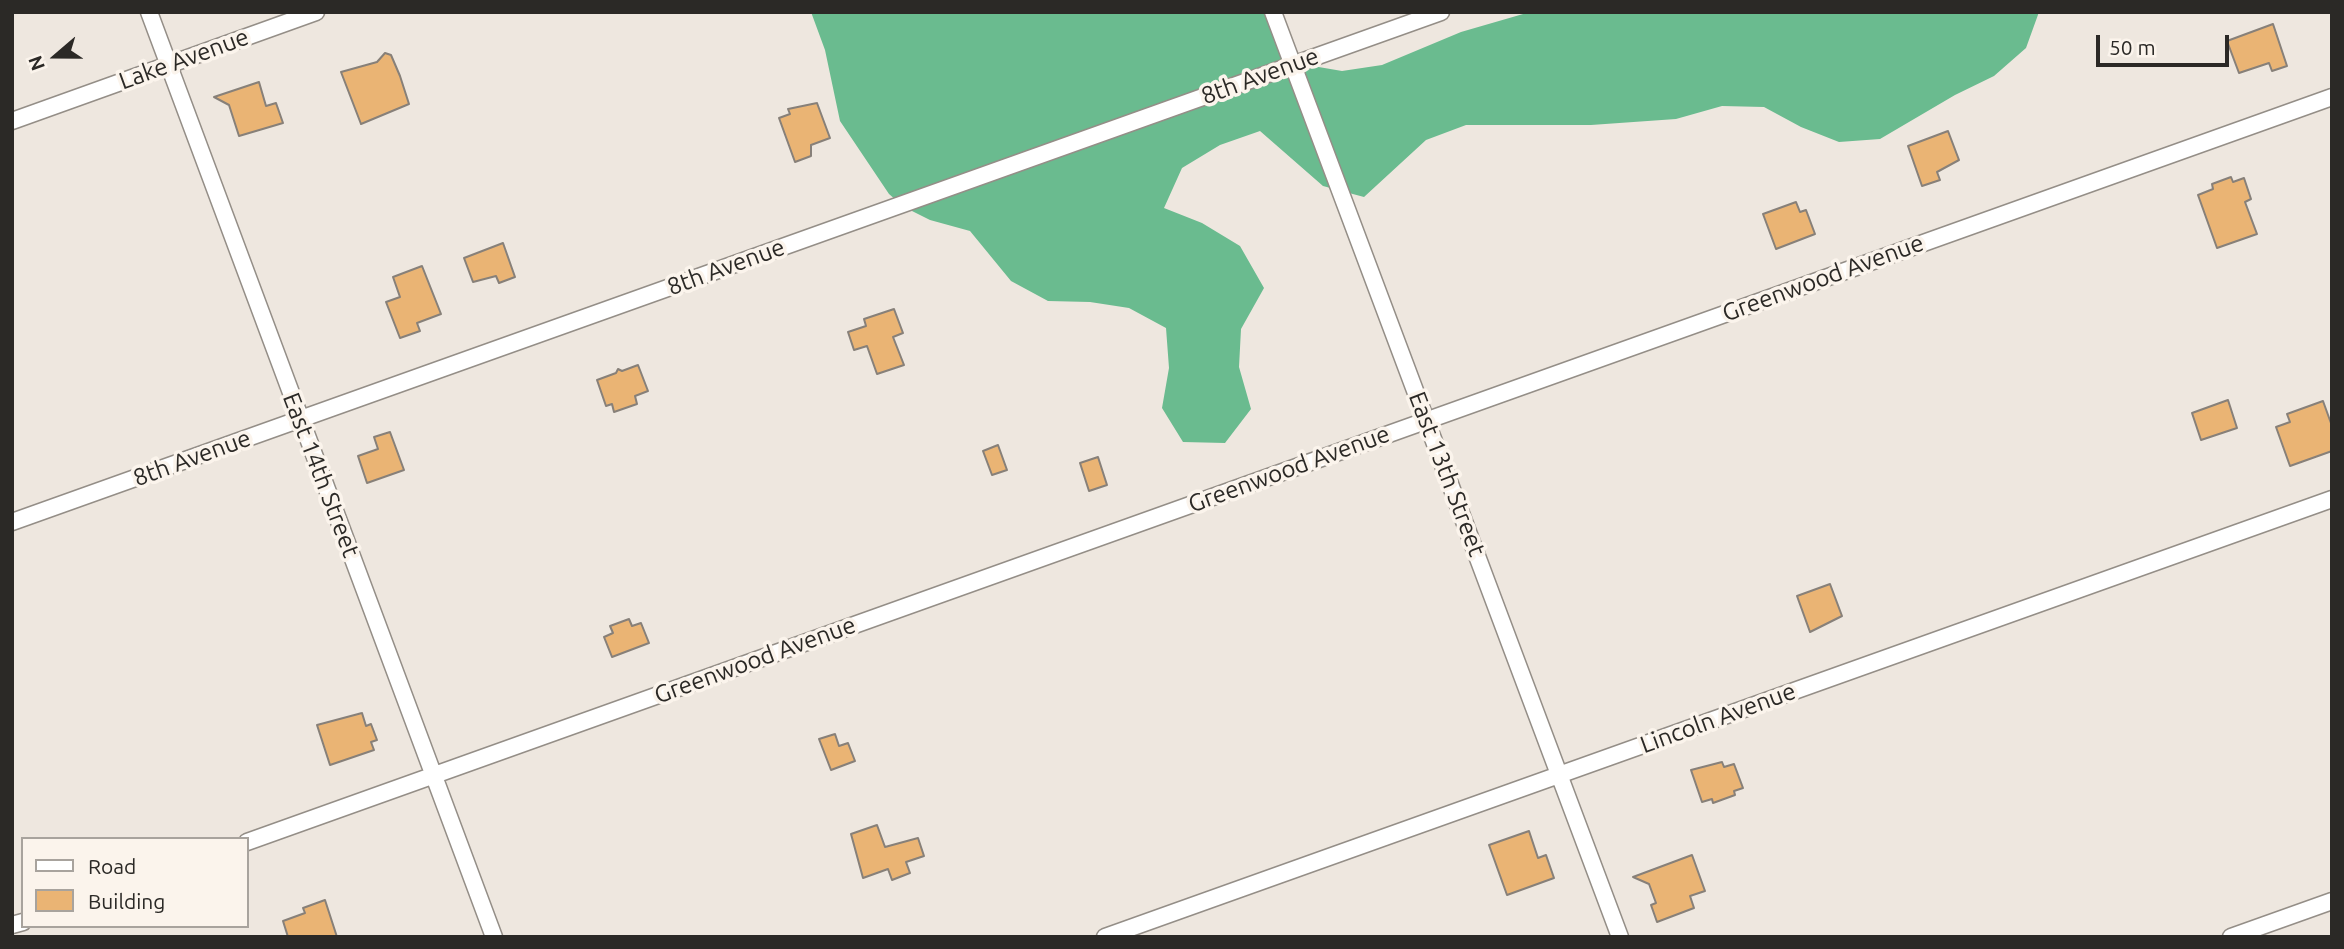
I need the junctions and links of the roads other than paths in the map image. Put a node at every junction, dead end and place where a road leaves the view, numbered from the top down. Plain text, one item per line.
1 (149, 12) edge
2 (316, 12) edge
3 (1273, 12) edge
4 (1441, 12) edge
5 (1293, 64) junction
6 (168, 65) junction
7 (2332, 97) edge
8 (12, 121) edge
9 (300, 419) junction
10 (1426, 420) junction
11 (2332, 499) edge
12 (12, 522) edge
13 (434, 775) junction
14 (1559, 775) junction
15 (248, 842) edge
16 (2332, 901) edge
17 (494, 937) edge
18 (1105, 937) edge
19 (1620, 937) edge
20 (2231, 937) edge

1 - 6 street, East 14th Street
2 - 6 street, Lake Avenue
3 - 5 street, East 13th Street
4 - 5 street, 8th Avenue
5 - 9 street, 8th Avenue
5 - 10 street, East 13th Street
6 - 8 street, Lake Avenue
6 - 9 street, East 14th Street
7 - 10 street, Greenwood Avenue
9 - 12 street, 8th Avenue
9 - 13 street, East 14th Street
10 - 13 street, Greenwood Avenue
10 - 14 street, East 13th Street
11 - 14 street, Lincoln Avenue
13 - 15 street, Greenwood Avenue
13 - 17 street, East 14th Street
14 - 18 street, Lincoln Avenue
14 - 19 street, East 13th Street
16 - 20 street

